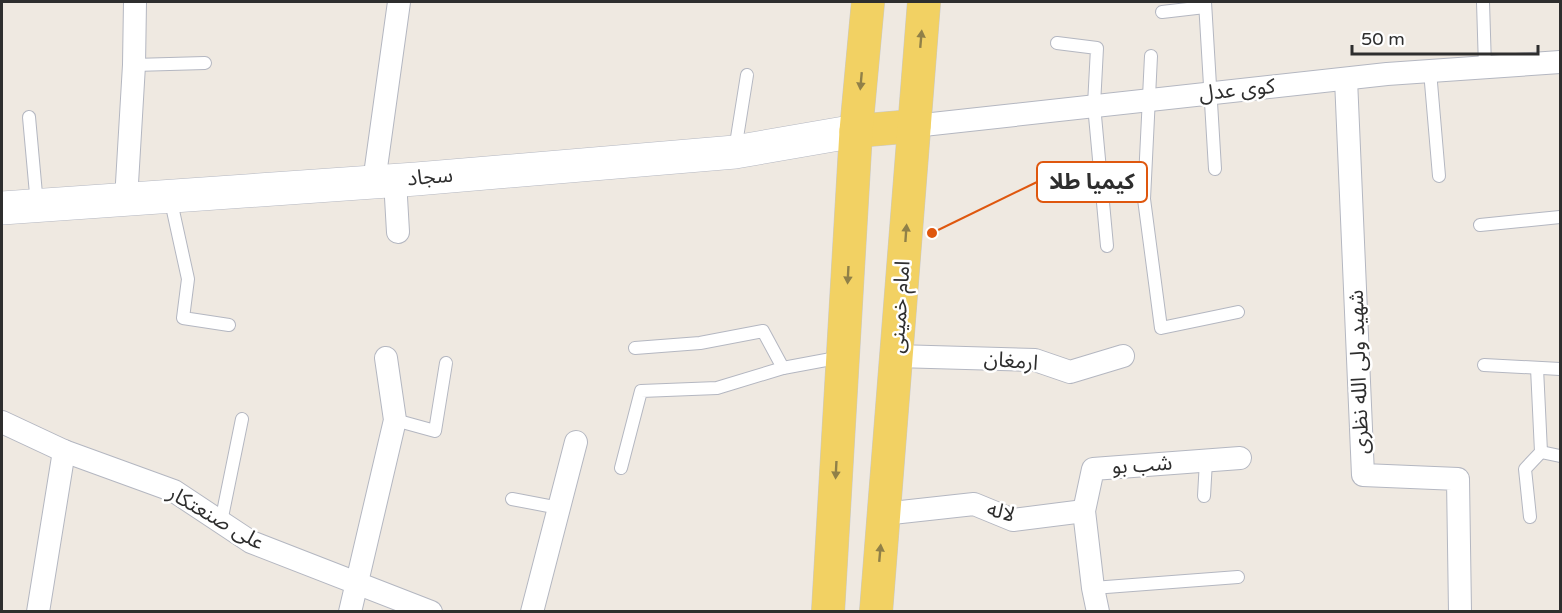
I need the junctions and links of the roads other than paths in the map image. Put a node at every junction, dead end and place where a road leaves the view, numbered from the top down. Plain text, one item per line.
1 (135, 2) edge
2 (399, 2) edge
3 (868, 2) edge
4 (924, 2) edge
5 (1483, 2) edge
6 (1205, 4) edge
7 (1162, 12) dead end
8 (1057, 43) dead end
9 (1151, 57) dead end
10 (1560, 62) edge
11 (205, 63) dead end
12 (134, 65) junction
13 (1485, 67) junction
14 (1430, 71) junction
15 (747, 75) dead end
16 (1346, 79) junction
17 (1210, 93) junction
18 (1149, 99) junction
19 (1094, 105) junction
20 (29, 117) dead end
21 (914, 126) junction
22 (856, 131) junction
23 (735, 152) junction
24 (1215, 169) dead end
25 (1439, 176) dead end
26 (385, 181) junction
27 (170, 196) junction
28 (126, 200) junction
29 (37, 206) junction
30 (2, 208) edge
31 (1560, 217) edge
32 (1480, 225) dead end
33 (398, 232) dead end
34 (1107, 246) dead end
35 (1238, 312) dead end
36 (229, 325) dead end
37 (634, 348) dead end
38 (843, 356) junction
39 (896, 356) junction
40 (1123, 356) dead end
41 (386, 358) dead end
42 (446, 363) dead end
43 (1484, 365) dead end
44 (783, 368) junction
45 (1538, 368) junction
46 (1560, 369) edge
47 (242, 419) dead end
48 (395, 420) junction
49 (2, 422) edge
50 (576, 442) dead end
51 (64, 451) junction
52 (1541, 452) junction
53 (1560, 456) edge
54 (1240, 458) dead end
55 (1206, 461) junction
56 (621, 468) dead end
57 (1204, 496) dead end
58 (512, 499) dead end
59 (559, 508) junction
60 (1084, 511) junction
61 (883, 514) junction
62 (1530, 517) dead end
63 (221, 522) junction
64 (1238, 577) dead end
65 (357, 583) junction
66 (1093, 588) junction
67 (38, 612) edge
68 (350, 612) edge
69 (431, 612) edge
70 (532, 612) edge
71 (828, 612) edge
72 (876, 612) edge
73 (1098, 612) edge
74 (1460, 612) edge

1 - 12 street
2 - 26 street
3 -> 22 main road
21 -> 4 main road, امام خمینی
5 - 13 lane
6 - 7 lane
6 - 17 lane
8 - 19 lane
9 - 18 lane
10 - 13 street, کوی عدل
11 - 12 lane
12 - 28 street
13 - 14 street, کوی عدل
14 - 16 street, کوی عدل
14 - 25 lane
15 - 23 lane
16 - 17 street, کوی عدل
16 - 74 street, شهید ولی الله نظری
17 - 18 street, کوی عدل
17 - 24 lane
18 - 19 street, کوی عدل
18 - 35 lane
19 - 21 street, کوی عدل
19 - 34 lane
20 - 29 lane
21 - 22 main road
39 -> 21 main road, امام خمینی
22 - 23 street, سجاد
22 -> 38 main road
23 - 26 street, سجاد
26 - 27 street, سجاد
26 - 33 street
27 - 28 street, سجاد
27 - 36 lane
28 - 29 street, سجاد
29 - 30 street, سجاد
31 - 32 lane
37 - 44 lane
38 - 44 lane
38 -> 71 main road
39 - 40 street, ارمغان
39 - 61 main road, امام خمینی
41 - 48 street
42 - 48 lane
43 - 45 lane
44 - 56 lane
45 - 46 lane
45 - 52 lane
47 - 63 lane
48 - 65 street
49 - 51 street, علی صنعتکار
50 - 59 street
51 - 63 street, علی صنعتکار
51 - 67 street
52 - 53 lane
52 - 62 lane
54 - 55 street, شب بو
55 - 57 lane
55 - 60 street, شب بو
58 - 59 lane
59 - 70 street
60 - 61 street, لاله
60 - 66 street, شب بو
72 -> 61 main road, امام خمینی
63 - 65 street, علی صنعتکار
64 - 66 lane
65 - 68 street
65 - 69 street, علی صنعتکار
66 - 73 street, شب بو

